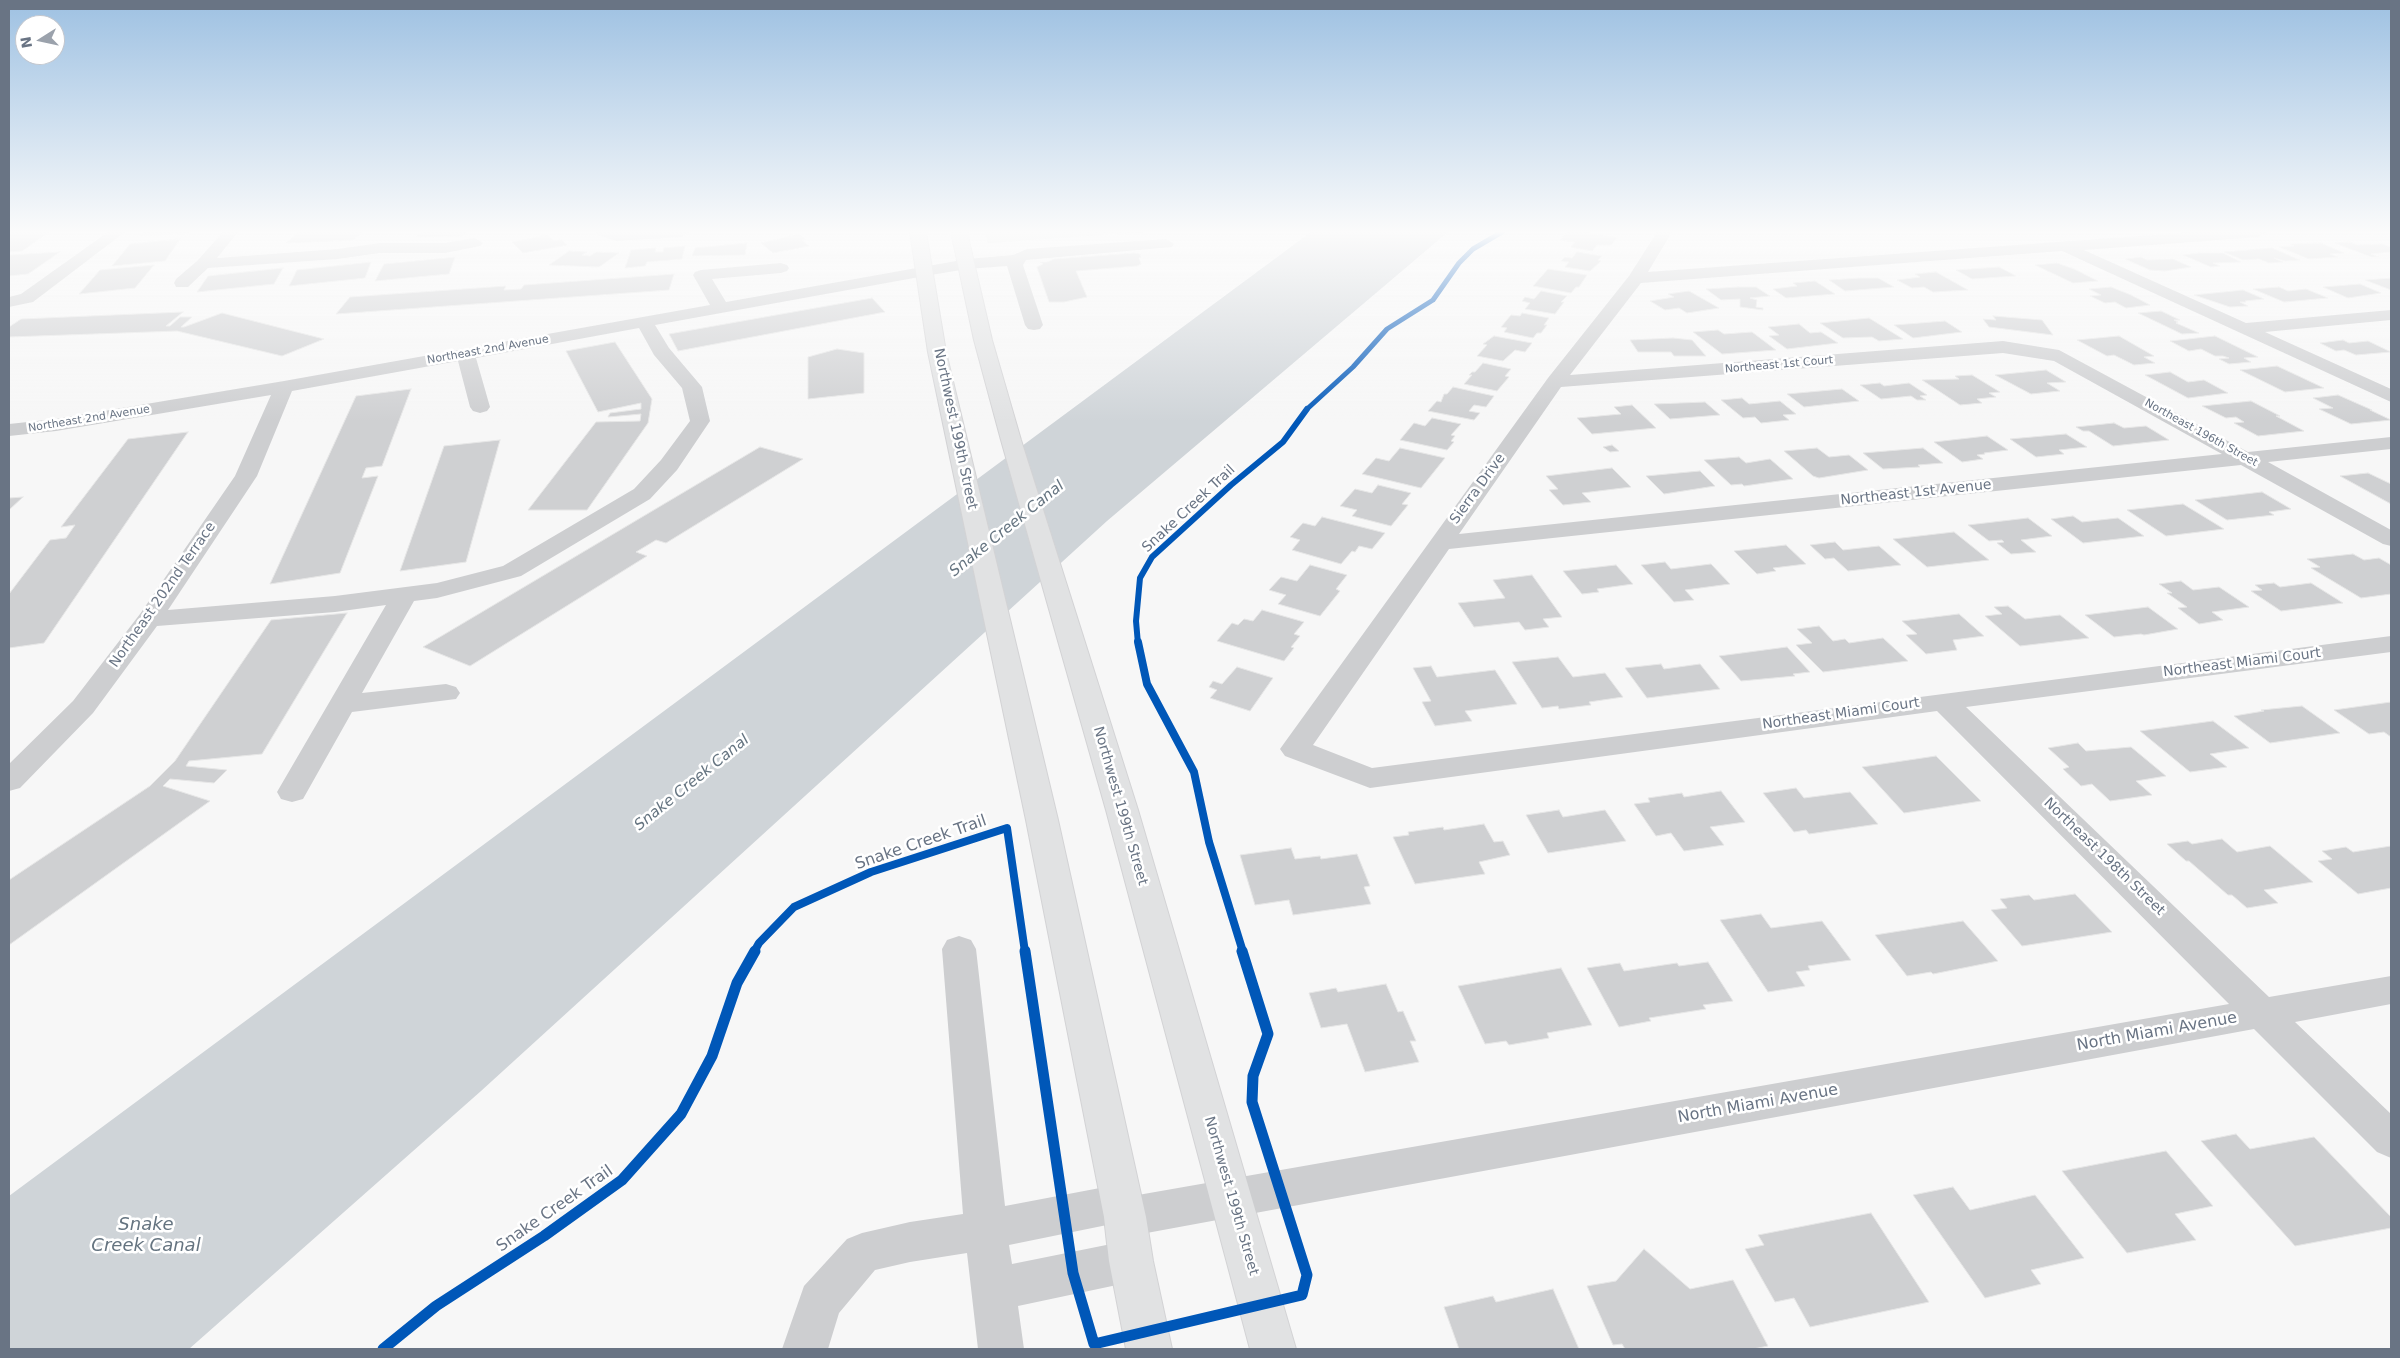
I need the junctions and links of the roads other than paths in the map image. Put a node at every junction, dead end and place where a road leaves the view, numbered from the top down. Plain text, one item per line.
1 (31, 295) edge
2 (713, 295) edge
3 (789, 295) edge
4 (929, 295) edge
5 (974, 295) edge
6 (1025, 295) edge
7 (1622, 295) edge
8 (2171, 295) edge
9 (9, 302) edge
10 (721, 308) junction
11 (2391, 315) edge
12 (644, 322) junction
13 (1034, 325) dead end
14 (2244, 329) junction
15 (2003, 347) joint
16 (466, 354) junction
17 (1555, 382) junction
18 (284, 387) junction
19 (2391, 396) edge
20 (480, 406) dead end
21 (9, 430) edge
22 (2391, 443) edge
23 (2247, 458) junction
24 (2391, 539) edge
25 (1440, 543) junction
26 (405, 594) junction
27 (149, 619) junction
28 (2391, 644) edge
29 (446, 692) dead end
30 (1944, 700) junction
31 (342, 704) junction
32 (1295, 749) joint
33 (9, 781) edge
34 (292, 792) dead end
35 (959, 949) dead end
36 (2391, 990) edge
37 (2263, 1013) junction
38 (2391, 1140) edge
39 (1232, 1198) junction
40 (1123, 1210) junction
41 (986, 1230) junction
42 (1131, 1261) junction
43 (994, 1289) junction
44 (805, 1349) edge
45 (1001, 1349) edge
46 (1149, 1349) edge
47 (1273, 1349) edge

1 - 9 street
2 - 10 street
3 - 10 street, Northeast 2nd Avenue
4 - 40 main road, Northwest 199th Street
5 - 39 main road, Northwest 199th Street
6 - 13 street
7 - 17 street, Sierra Drive
8 - 14 street
10 - 12 street, Northeast 2nd Avenue
11 - 14 street
12 - 16 street, Northeast 2nd Avenue
12 - 26 street
14 - 19 street
15 - 17 street, Northeast 1st Court
15 - 23 street, Northeast 196th Street
16 - 18 street, Northeast 2nd Avenue
16 - 20 street
17 - 25 street, Sierra Drive
18 - 21 street, Northeast 2nd Avenue
18 - 27 street, Northeast 202nd Terrace
22 - 23 street, Northeast 1st Avenue
23 - 24 street, Northeast 196th Street
23 - 25 street, Northeast 1st Avenue
25 - 32 street, Sierra Drive
26 - 27 street
26 - 31 street
27 - 33 street, Northeast 202nd Terrace
28 - 30 street, Northeast Miami Court
29 - 31 street
30 - 32 street, Northeast Miami Court
30 - 37 street, Northeast 198th Street
31 - 34 street
35 - 41 street
36 - 37 street, North Miami Avenue
37 - 38 street, Northeast 198th Street
37 - 39 street, North Miami Avenue
39 - 40 street, North Miami Avenue
39 - 47 main road, Northwest 199th Street
40 - 41 street, North Miami Avenue
40 - 42 main road, Northwest 199th Street
41 - 43 street
41 - 44 street, North Miami Avenue
42 - 43 street
42 - 46 main road, Northwest 199th Street
43 - 45 street

